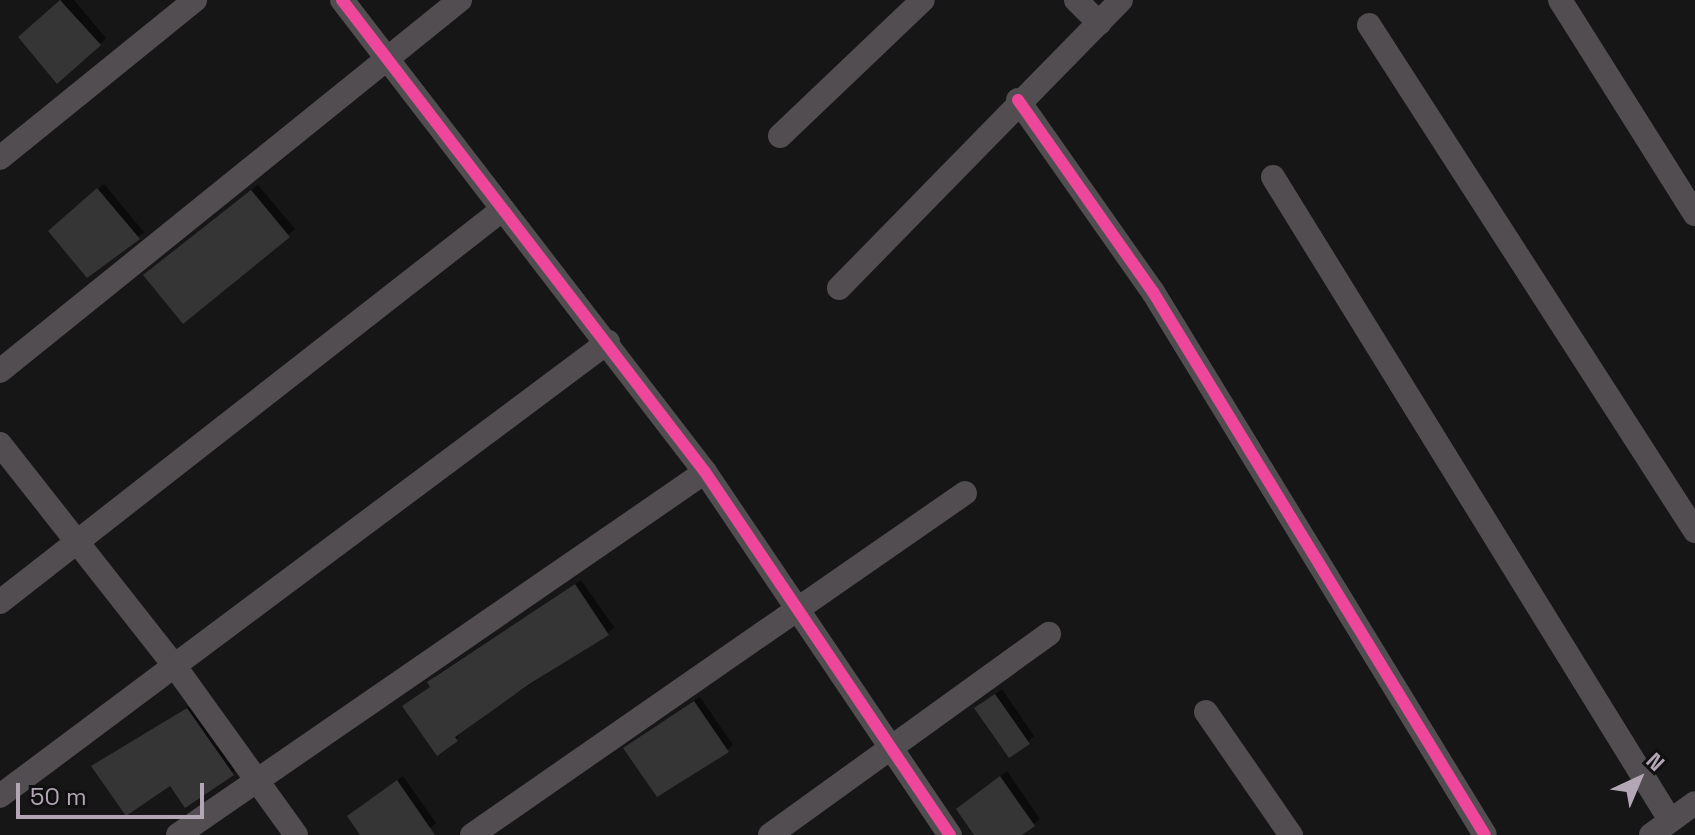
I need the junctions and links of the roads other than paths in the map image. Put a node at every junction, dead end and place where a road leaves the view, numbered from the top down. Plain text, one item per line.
1 (195, 0) edge
2 (342, 0) edge
3 (460, 0) edge
4 (923, 0) edge
5 (1076, 0) edge
6 (1121, 0) edge
7 (1560, 0) edge
8 (1099, 23) junction
9 (1369, 25) dead end
10 (391, 57) junction
11 (1018, 100) junction
12 (780, 136) dead end
13 (0, 158) edge
14 (1273, 177) dead end
15 (503, 209) junction
16 (1695, 214) edge
17 (839, 288) dead end
18 (608, 342) junction
19 (0, 371) edge
20 (0, 444) edge
21 (705, 472) junction
22 (965, 493) dead end
23 (1695, 531) edge
24 (74, 543) junction
25 (0, 602) edge
26 (795, 611) junction
27 (1049, 634) dead end
28 (174, 665) junction
29 (1206, 712) dead end
30 (895, 748) junction
31 (259, 778) junction
32 (0, 796) edge
33 (1695, 803) edge
34 (1670, 820) junction
35 (178, 835) edge
36 (296, 835) edge
37 (472, 835) edge
38 (770, 835) edge
39 (950, 835) edge
40 (1291, 835) edge
41 (1485, 835) edge
42 (1651, 835) edge

1 - 13 street
2 - 10 street
3 - 10 street
4 - 12 street
5 - 8 street
6 - 8 street
7 - 16 street
8 - 11 street
9 - 23 street
10 - 15 street
10 - 19 street
11 - 17 street
11 - 41 street
14 - 34 street
15 - 18 street
15 - 24 street
18 - 21 street
18 - 28 street
20 - 24 street
21 - 26 street
21 - 31 street
22 - 26 street
24 - 25 street
24 - 28 street
26 - 30 street
26 - 37 street
27 - 30 street
28 - 31 street
28 - 32 street
29 - 40 street
30 - 38 street
30 - 39 street
31 - 35 street
31 - 36 street
33 - 34 street
34 - 42 street

